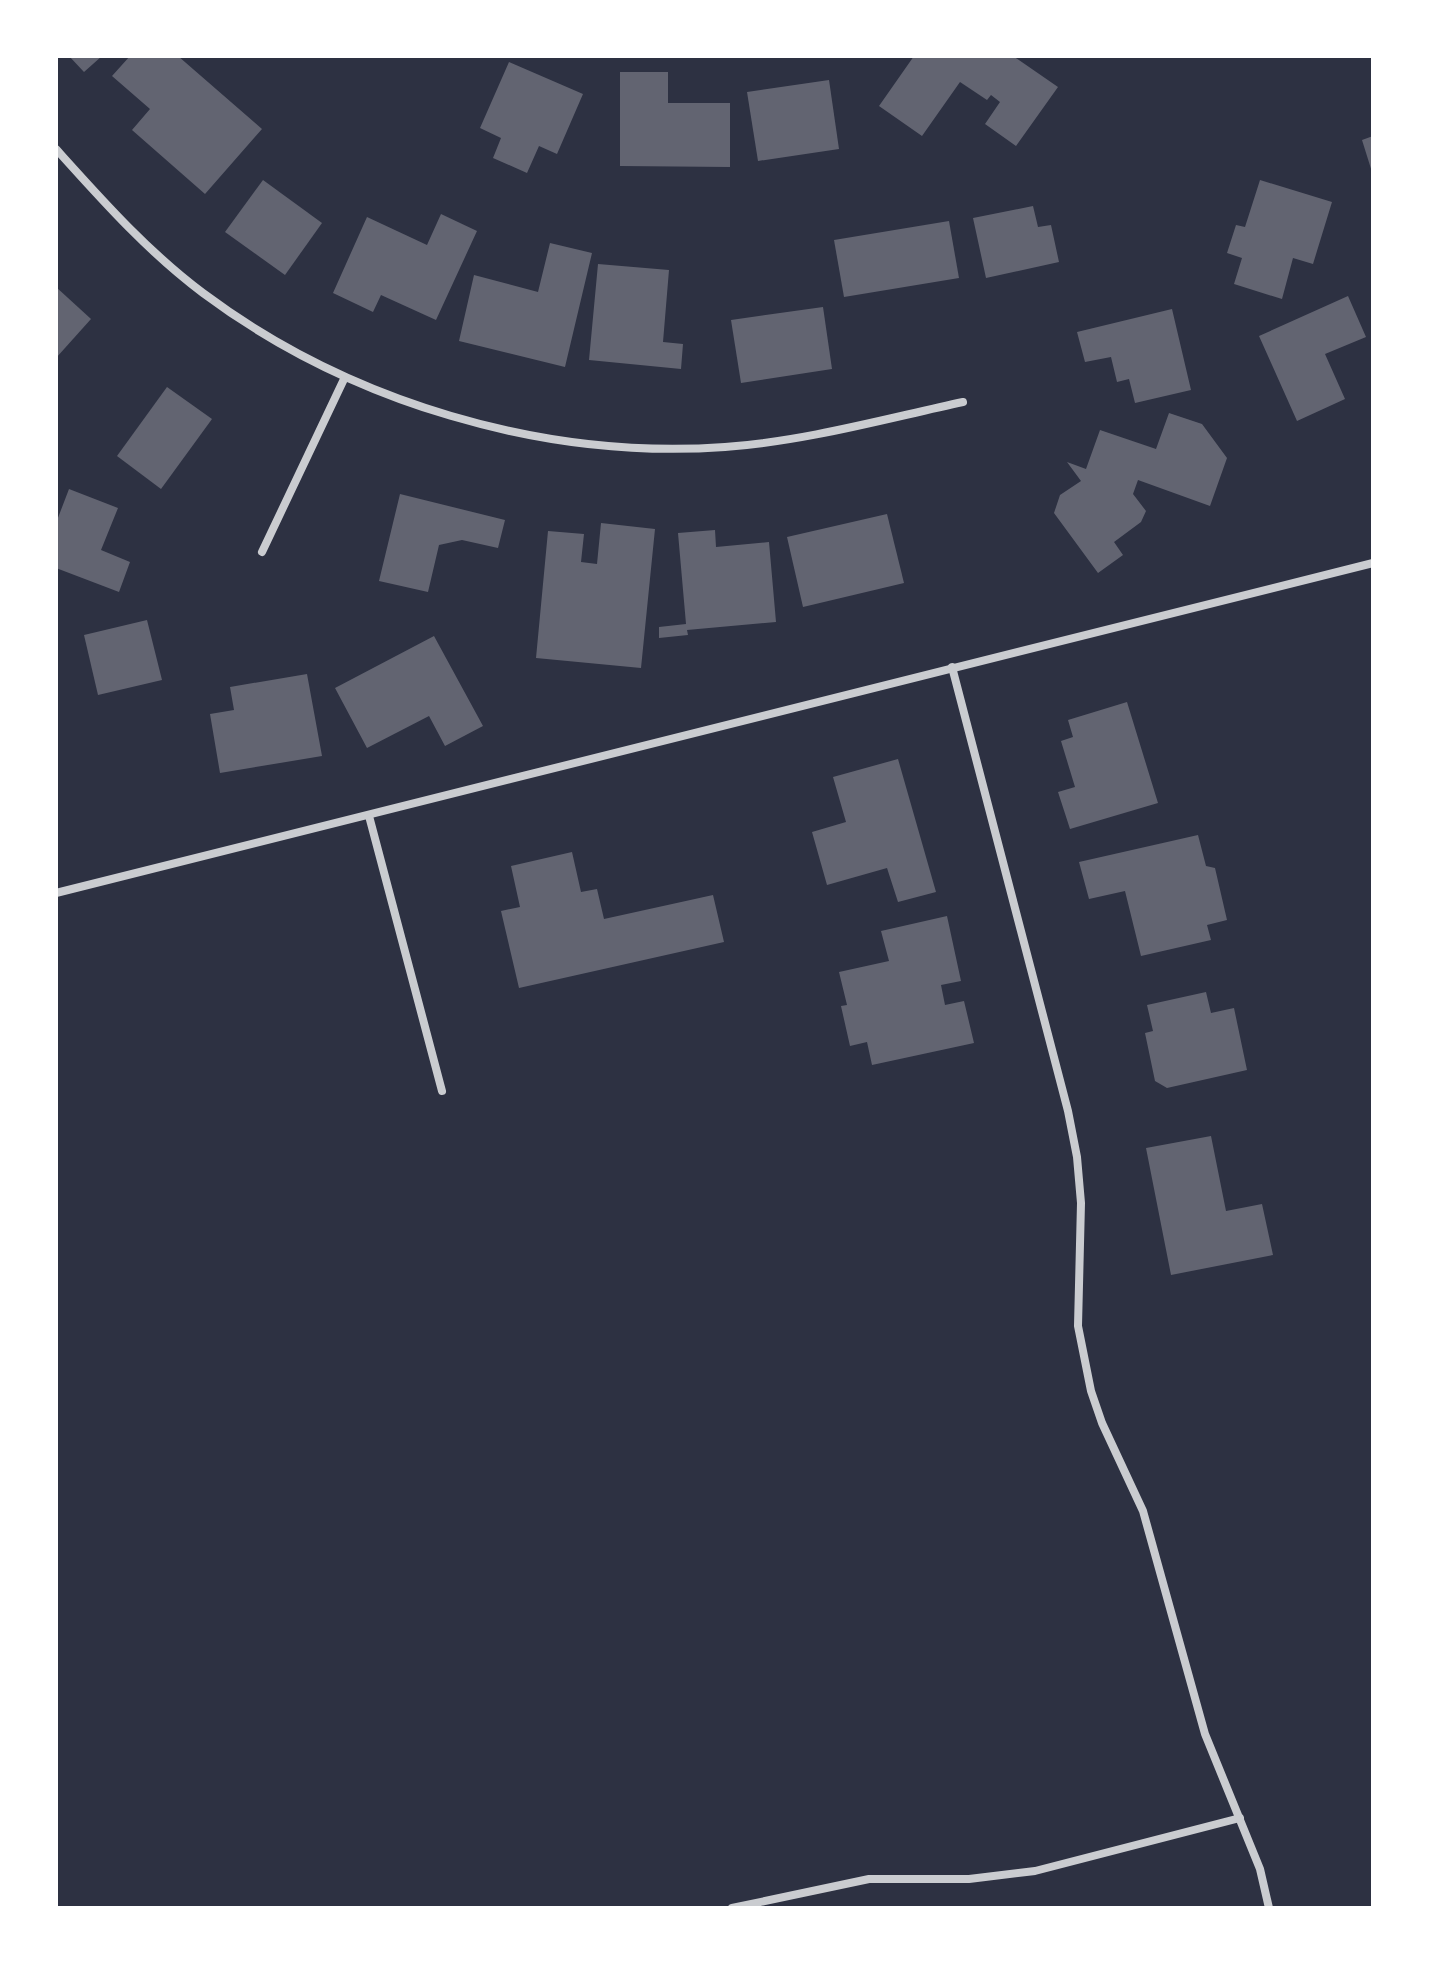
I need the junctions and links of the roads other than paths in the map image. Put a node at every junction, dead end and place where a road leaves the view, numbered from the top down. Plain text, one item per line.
1 (56, 149) edge
2 (345, 377) junction
3 (963, 402) dead end
4 (262, 552) dead end
5 (1373, 563) edge
6 (952, 667) junction
7 (369, 816) junction
8 (56, 893) edge
9 (442, 1091) dead end
10 (1240, 1818) junction
11 (747, 1906) edge
12 (732, 1908) edge
13 (1269, 1908) edge

1 - 2 street
2 - 3 street
2 - 4 street
5 - 6 street
6 - 7 street
6 - 10 street
7 - 8 street
7 - 9 street
10 - 11 street
10 - 13 street
11 - 12 street

